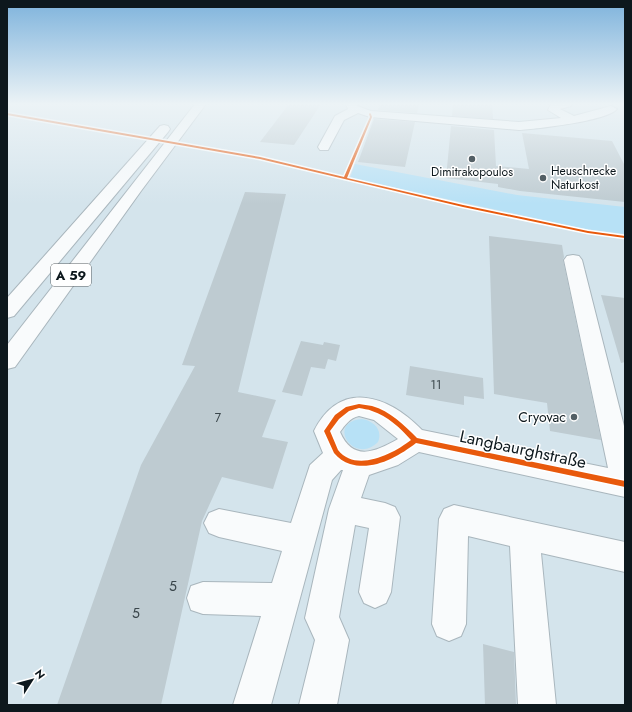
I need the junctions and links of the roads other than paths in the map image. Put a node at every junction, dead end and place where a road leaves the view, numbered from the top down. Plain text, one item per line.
1 (157, 137) edge
2 (175, 137) edge
3 (329, 137) edge
4 (324, 147) dead end
5 (573, 260) dead end
6 (7, 311) edge
7 (7, 361) edge
8 (415, 440) junction
9 (351, 460) junction
10 (625, 484) edge
11 (343, 509) junction
12 (219, 523) dead end
13 (524, 534) junction
14 (300, 540) junction
15 (625, 557) edge
16 (375, 592) dead end
17 (203, 598) dead end
18 (283, 600) junction
19 (449, 624) dead end
20 (252, 705) edge
21 (318, 705) edge
22 (537, 705) edge

1 - 6 main road, A 59
2 - 7 main road, A 59
3 - 4 main road
5 - 10 main road
8 - 9 main road
8 - 9 main road
8 - 10 main road, Langbaurghstraße
9 - 11 main road
9 - 14 main road
11 - 16 main road
11 - 21 main road
12 - 14 main road
13 - 15 main road
13 - 19 main road
13 - 22 main road
14 - 18 main road
17 - 18 main road
18 - 20 main road

